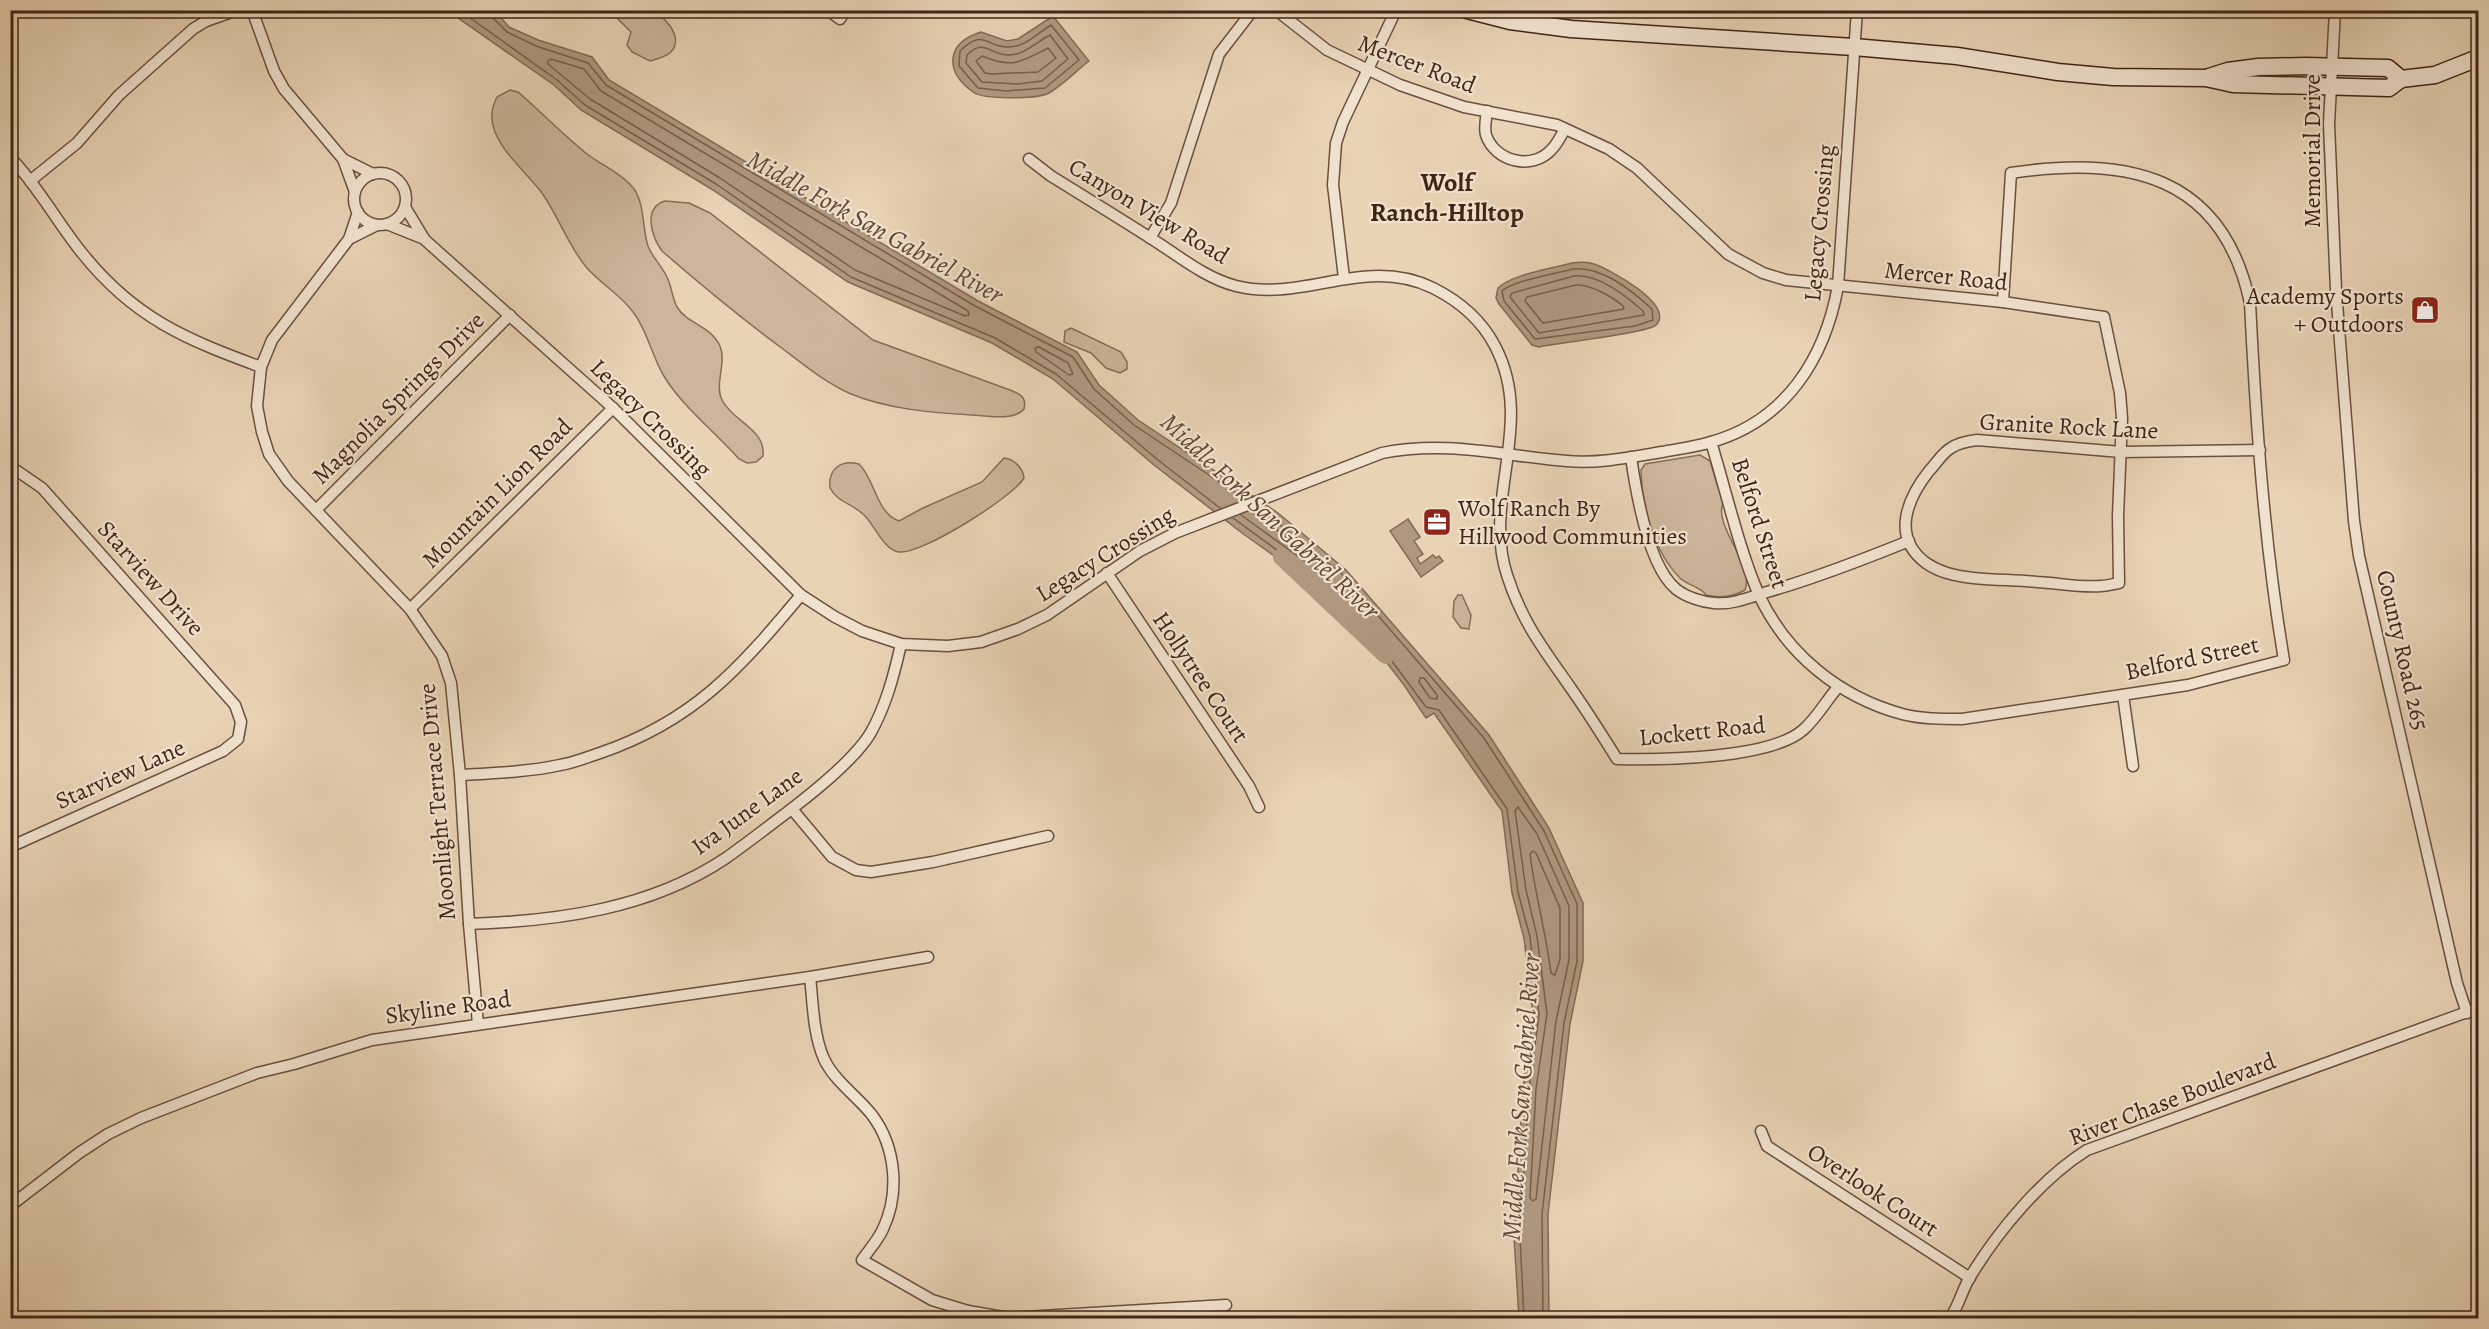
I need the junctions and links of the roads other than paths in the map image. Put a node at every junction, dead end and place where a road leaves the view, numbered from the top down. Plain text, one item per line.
1 (237, 10) edge
2 (252, 10) edge
3 (828, 10) edge
4 (1253, 10) edge
5 (1276, 10) edge
6 (1396, 10) edge
7 (1467, 10) edge
8 (1857, 10) edge
9 (2335, 10) edge
10 (843, 15) edge
11 (1854, 47) junction
12 (2478, 58) edge
13 (2332, 67) junction
14 (1367, 70) junction
15 (2206, 78) junction
16 (2401, 79) junction
17 (2331, 85) junction
18 (1487, 111) junction
19 (1565, 129) junction
20 (10, 157) edge
21 (343, 159) junction
22 (1029, 159) dead end
23 (373, 174) junction
24 (30, 181) junction
25 (355, 192) junction
26 (405, 207) junction
27 (358, 212) junction
28 (382, 224) junction
29 (1150, 238) junction
30 (349, 239) junction
31 (424, 240) junction
32 (1344, 278) junction
33 (1839, 286) junction
34 (2336, 290) joint
35 (2003, 302) junction
36 (510, 315) junction
37 (261, 367) junction
38 (613, 408) junction
39 (1711, 442) junction
40 (2260, 450) junction
41 (2121, 452) junction
42 (1509, 454) junction
43 (1631, 457) junction
44 (10, 466) edge
45 (316, 510) junction
46 (1909, 541) junction
47 (1107, 573) junction
48 (801, 595) junction
49 (1759, 595) junction
50 (410, 609) junction
51 (901, 644) junction
52 (1838, 687) junction
53 (2123, 695) junction
54 (240, 731) joint
55 (1617, 759) joint
56 (2133, 766) dead end
57 (460, 776) junction
58 (1259, 807) dead end
59 (792, 809) junction
60 (1048, 836) dead end
61 (10, 847) edge
62 (469, 924) junction
63 (928, 957) dead end
64 (810, 977) junction
65 (2478, 1008) edge
66 (2467, 1013) junction
67 (478, 1024) junction
68 (1761, 1131) dead end
69 (10, 1206) edge
70 (1970, 1278) junction
71 (1226, 1305) dead end
72 (1950, 1318) edge

1 - 24 street
2 - 21 street
3 - 10 street
4 - 29 street
5 - 14 street, Mercer Road
6 - 14 street
7 - 11 street
8 - 11 street, Legacy Crossing
9 - 13 street, Memorial Drive
11 - 15 street
11 - 33 street, Legacy Crossing
12 - 16 street
13 - 15 street
13 - 16 street
13 - 17 street, Memorial Drive
14 - 18 street, Mercer Road
14 - 32 street
15 - 17 street
16 - 17 street
17 - 34 street, Memorial Drive
18 - 19 street, Mercer Road
18 - 19 street, Mercer Road
19 - 33 street, Mercer Road
20 - 24 street
21 - 23 street, Legacy Crossing
21 - 25 street
22 - 29 street, Canyon View Road
23 - 25 street
23 - 26 street, Legacy Crossing
24 - 37 street
25 - 27 street
26 - 28 street
26 - 31 street, Legacy Crossing
27 - 28 street, Legacy Crossing
27 - 30 street, Moonlight Terrace Drive
28 - 30 street, Moonlight Terrace Drive
28 - 31 street, Legacy Crossing
29 - 32 street, Canyon View Road
30 - 37 street, Moonlight Terrace Drive
31 - 36 street, Legacy Crossing
32 - 42 street, Canyon View Road
33 - 35 street, Mercer Road
33 - 39 street, Legacy Crossing
34 - 66 street, County Road 265
35 - 40 street, Belford Street
35 - 41 street, Mercer Road
36 - 38 street, Legacy Crossing
36 - 45 street, Magnolia Springs Drive
37 - 45 street, Moonlight Terrace Drive
38 - 48 street, Legacy Crossing
38 - 50 street, Mountain Lion Road
39 - 43 street, Legacy Crossing
39 - 49 street, Belford Street
40 - 41 street, Granite Rock Lane
40 - 53 street, Belford Street
41 - 46 street, Granite Rock Lane
41 - 46 street, Mercer Road
42 - 43 street, Legacy Crossing
42 - 47 street, Legacy Crossing
42 - 55 street, Canyon View Road
43 - 49 street
44 - 54 street, Starview Drive
45 - 50 street, Moonlight Terrace Drive
46 - 49 street
47 - 51 street, Legacy Crossing
47 - 58 street, Hollytree Court
48 - 51 street, Legacy Crossing
48 - 57 street
49 - 52 street, Belford Street
50 - 57 street, Moonlight Terrace Drive
51 - 59 street, Iva June Lane
52 - 53 street, Belford Street
52 - 55 street, Lockett Road
53 - 56 street
54 - 61 street, Starview Lane
57 - 62 street, Moonlight Terrace Drive
59 - 60 street
59 - 62 street, Iva June Lane
62 - 67 street, Moonlight Terrace Drive
63 - 64 street, Skyline Road
64 - 67 street, Skyline Road
64 - 71 street
65 - 66 street, River Chase Boulevard
66 - 70 street, River Chase Boulevard
67 - 69 street, Skyline Road
68 - 70 street, Overlook Court
70 - 72 street, River Chase Boulevard

